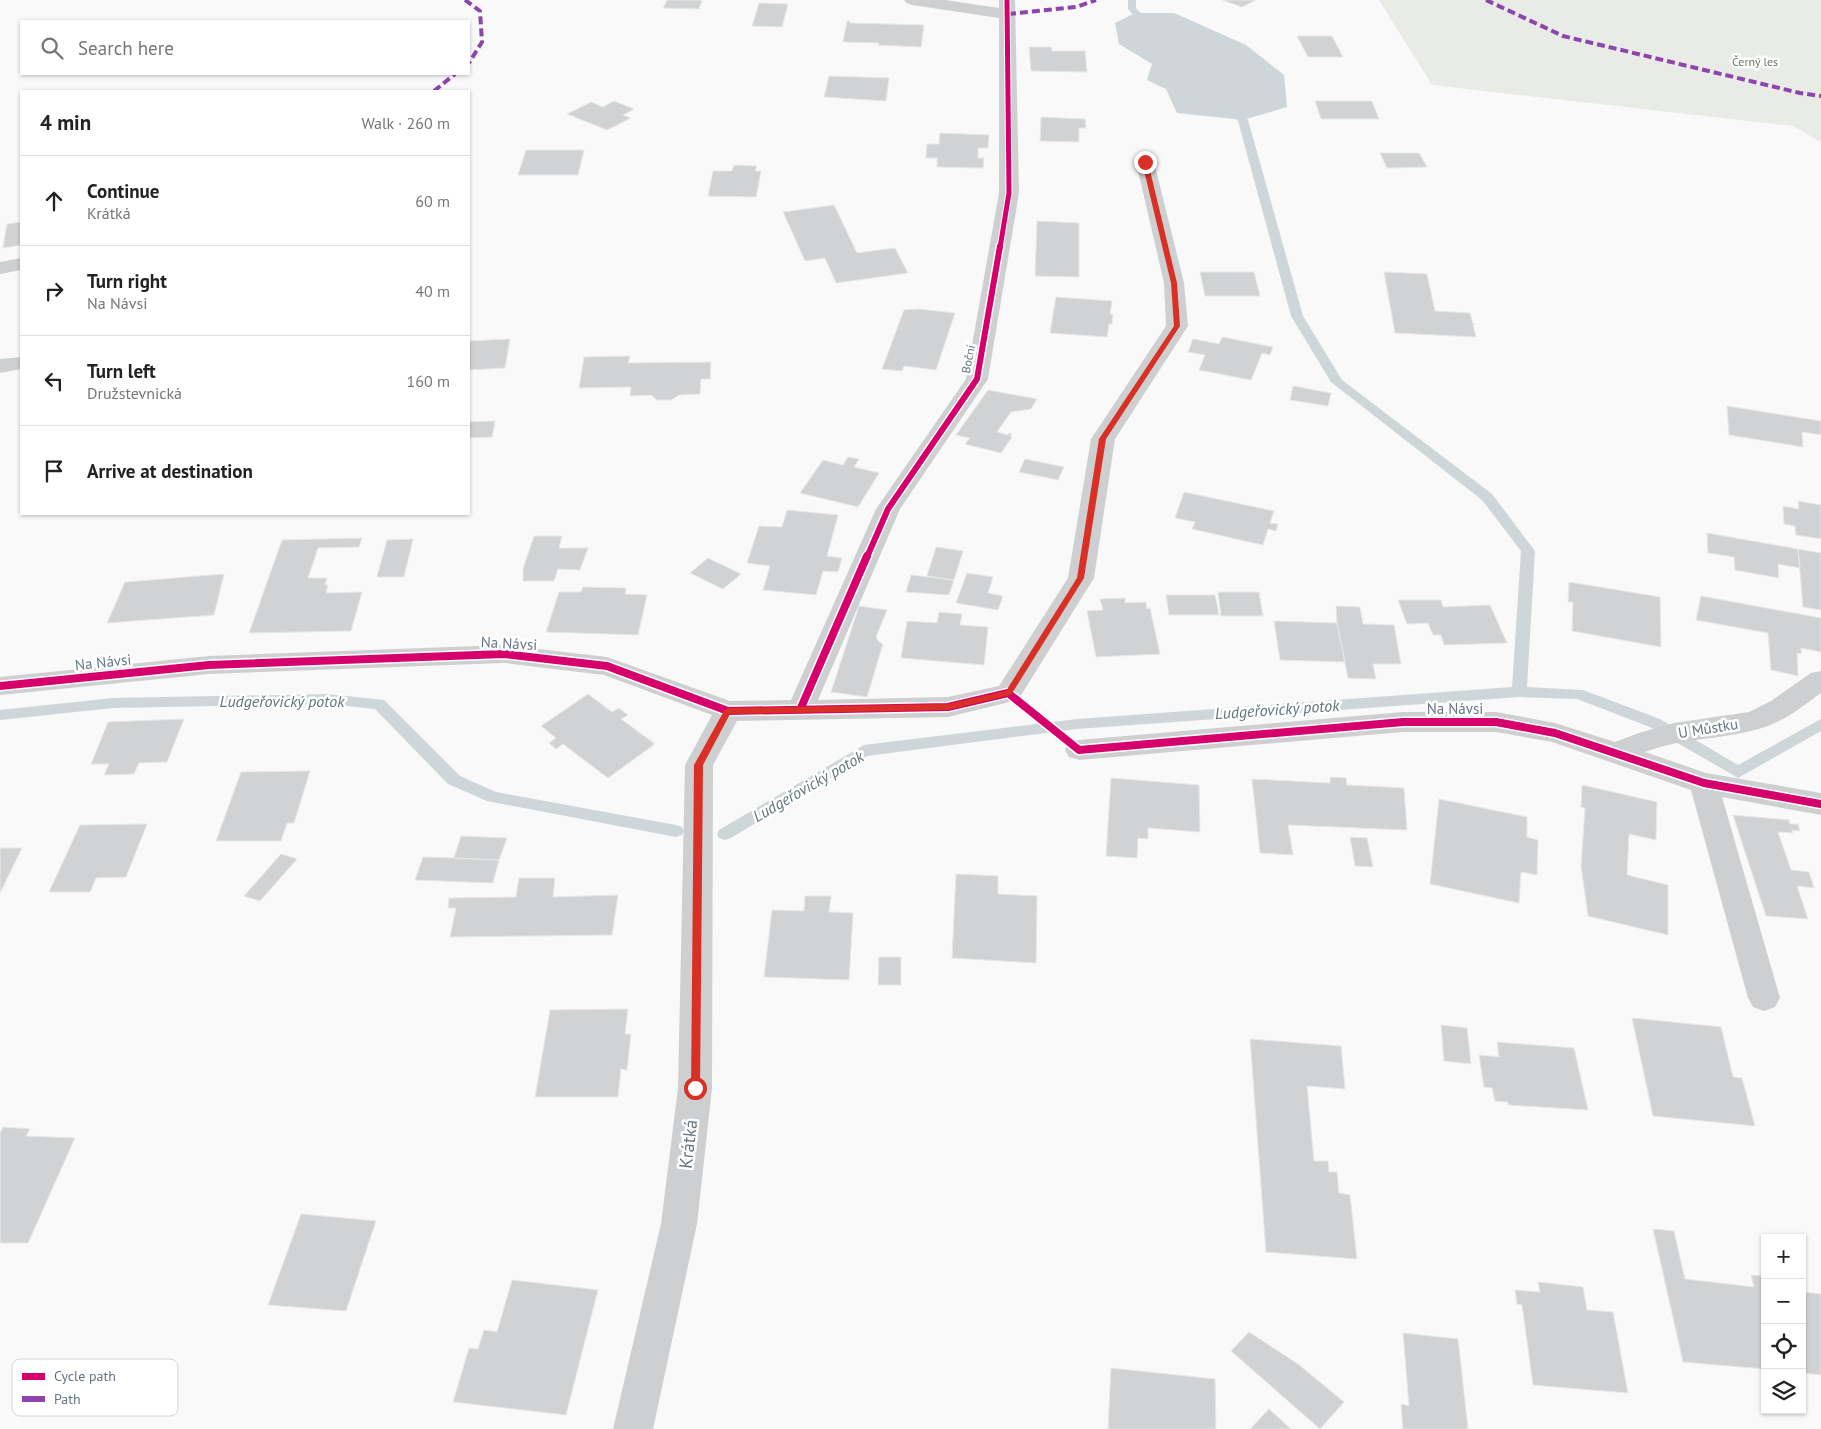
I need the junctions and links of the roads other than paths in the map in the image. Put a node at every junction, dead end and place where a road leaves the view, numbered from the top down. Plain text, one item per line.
1 (912, 0) edge
2 (1007, 7) edge
3 (1145, 162) dead end
4 (20, 264) edge
5 (0, 268) edge
6 (20, 363) edge
7 (0, 366) edge
8 (1821, 680) edge
9 (0, 686) edge
10 (800, 710) junction
11 (728, 711) junction
12 (1079, 750) dead end
13 (1617, 753) junction
14 (1704, 783) junction
15 (1821, 804) edge
16 (1764, 998) dead end
17 (633, 1429) edge

1 - 2 street, Boční
2 - 10 street, Boční
3 - 10 street, Na Návsi
4 - 5 street
6 - 7 street
8 - 13 street, U Můstku
9 - 11 street, Na Návsi
10 - 11 street, Na Návsi
11 - 17 street, Krátká
12 - 13 street, Na Návsi
13 - 14 street, Na Návsi
14 - 15 street, Na Návsi
14 - 16 street

